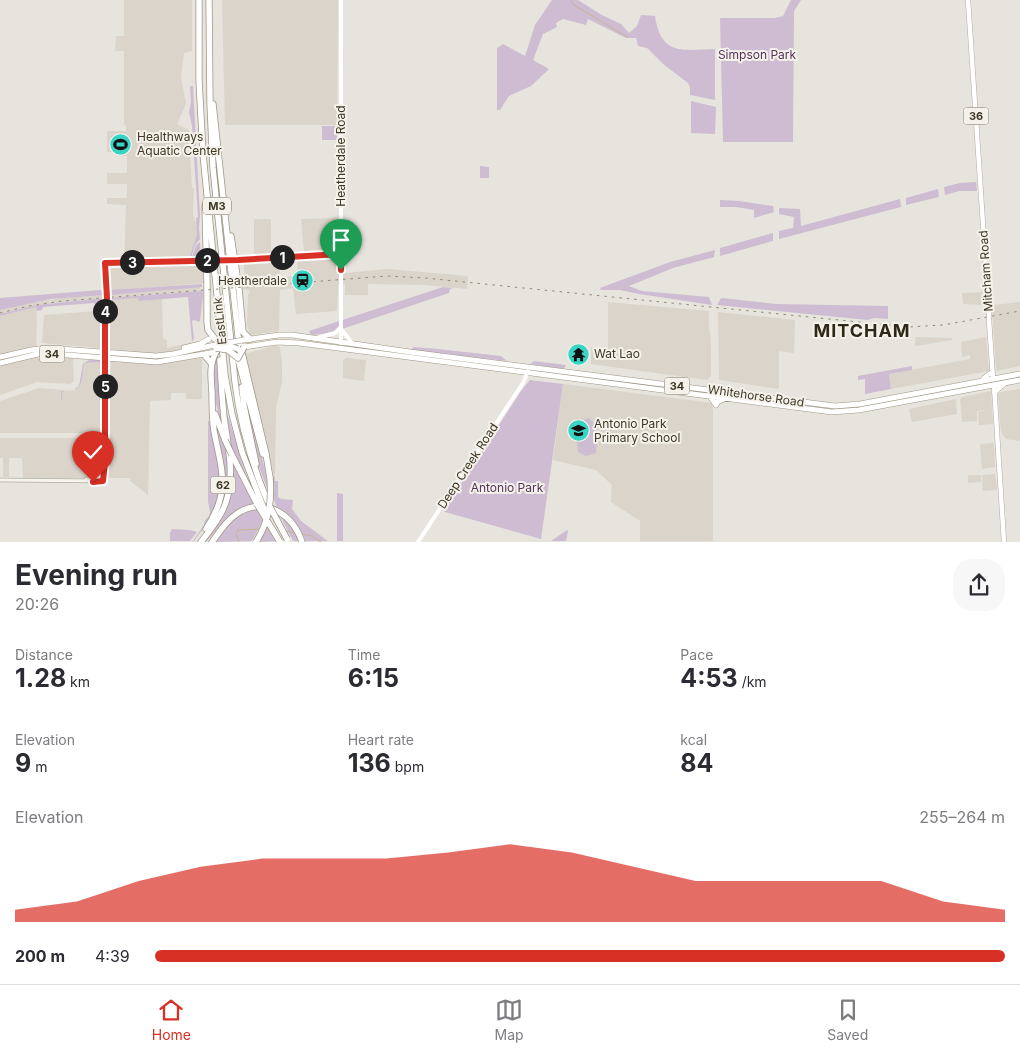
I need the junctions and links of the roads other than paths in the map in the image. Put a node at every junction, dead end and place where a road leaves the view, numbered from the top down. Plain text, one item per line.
1 (199, 0) edge
2 (209, 0) edge
3 (341, 0) edge
4 (968, 0) edge
5 (210, 75) junction
6 (205, 182) junction
7 (224, 194) junction
8 (213, 254) junction
9 (341, 254) junction
10 (341, 328) junction
11 (250, 339) junction
12 (314, 339) junction
13 (218, 344) junction
14 (353, 344) junction
15 (341, 345) junction
16 (360, 346) junction
17 (241, 348) junction
18 (105, 355) junction
19 (204, 356) junction
20 (0, 357) edge
21 (238, 358) junction
22 (0, 363) edge
23 (210, 363) junction
24 (527, 369) junction
25 (242, 372) junction
26 (992, 372) junction
27 (544, 374) junction
28 (1020, 374) edge
29 (526, 379) junction
30 (1020, 380) edge
31 (982, 381) junction
32 (993, 382) junction
33 (1005, 383) junction
34 (517, 391) junction
35 (994, 393) junction
36 (900, 399) junction
37 (212, 406) junction
38 (270, 478) junction
39 (102, 479) junction
40 (0, 481) edge
41 (75, 481) junction
42 (260, 485) junction
43 (259, 504) junction
44 (200, 542) edge
45 (212, 542) edge
46 (256, 542) edge
47 (281, 542) edge
48 (288, 542) edge
49 (302, 542) edge
50 (418, 542) edge
51 (1004, 542) edge

1 - 6 highway, EastLink / M3
2 - 5 highway, EastLink / M3
3 - 9 main road, Heatherdale Road
4 - 26 main road, Mitcham Road / 36, bridge
5 - 7 highway
5 - 42 highway, EastLink / M3
6 - 8 highway, EastLink / M3
6 - 13 highway
7 - 11 highway
7 - 38 highway
8 - 43 highway, EastLink / M3
8 - 44 highway
9 - 10 main road, Heatherdale Road, bridge
9 - 18 street, bridge
10 - 12 main road
10 - 14 main road
10 - 15 main road, Heatherdale Road
11 - 12 highway, 34
11 - 13 highway, 34, bridge
12 - 15 highway, 34
13 - 17 highway, bridge
13 - 18 highway, 34
13 - 19 highway, 34
13 - 21 highway, bridge
13 - 23 highway
14 - 15 highway, Whitehorse Road / 34
14 - 16 highway, Whitehorse Road / 34
15 - 16 highway, Whitehorse Road / 34
15 - 17 highway, 34
16 - 24 highway, Whitehorse Road / 34
17 - 21 highway, bridge
18 - 19 highway, 34
18 - 20 highway, 34
18 - 22 highway, 34
18 - 39 street
19 - 23 highway
21 - 25 highway, bridge
23 - 37 highway, 62
24 - 27 highway, Whitehorse Road / 34
24 - 29 main road, Deep Creek Road
24 - 34 main road, Deep Creek Road
24 - 36 highway, Whitehorse Road / 34
25 - 38 highway
25 - 42 highway
26 - 31 main road
26 - 32 main road, Mitcham Road / 36
27 - 29 main road
27 - 36 highway, Whitehorse Road / 34
28 - 32 highway, Whitehorse Road / 34
29 - 34 main road, Deep Creek Road
30 - 33 highway, Whitehorse Road / 34
31 - 32 highway, Whitehorse Road / 34
31 - 36 highway, Whitehorse Road / 34
32 - 33 highway, Whitehorse Road / 34
32 - 35 main road, Mitcham Road / 36
32 - 36 highway, Whitehorse Road / 34
33 - 35 main road
34 - 50 main road, Deep Creek Road
35 - 51 main road, Mitcham Road / 36
37 - 43 highway, bridge
37 - 44 highway, 62
38 - 46 highway, bridge
39 - 41 street
39 - 41 street
40 - 41 street
42 - 48 highway, EastLink / M3, bridge
43 - 47 highway, EastLink / M3, bridge
45 - 49 highway

